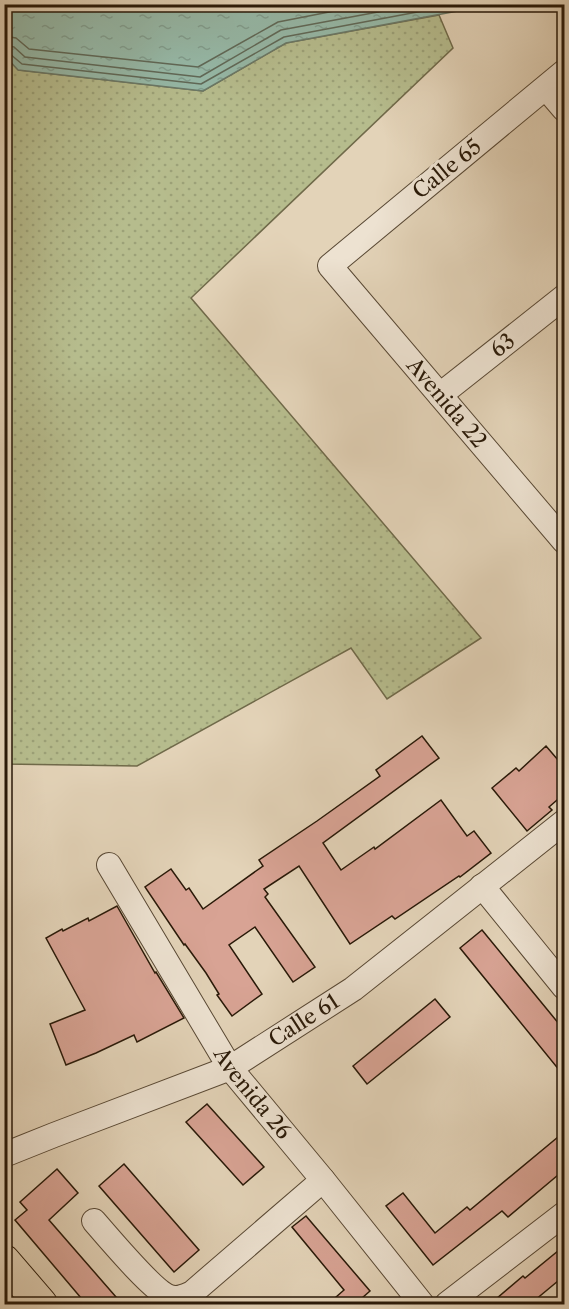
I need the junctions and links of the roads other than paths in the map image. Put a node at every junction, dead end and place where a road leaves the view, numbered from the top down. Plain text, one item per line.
1 (564, 72) edge
2 (546, 88) junction
3 (564, 109) edge
4 (330, 266) joint
5 (564, 297) edge
6 (440, 395) junction
7 (564, 542) edge
8 (564, 822) edge
9 (109, 865) dead end
10 (483, 886) junction
11 (564, 987) edge
12 (230, 1068) junction
13 (4, 1155) edge
14 (323, 1180) junction
15 (564, 1214) edge
16 (94, 1221) dead end
17 (4, 1261) edge
18 (41, 1305) edge
19 (422, 1305) edge
20 (447, 1305) edge

1 - 2 street, Calle 65
2 - 3 street
2 - 4 street, Calle 65
4 - 6 street, Avenida 22
5 - 6 street, 63
6 - 7 street, Avenida 22
8 - 10 street, Calle 61
9 - 12 street, Avenida 26
10 - 11 street
10 - 12 street, Calle 61
12 - 13 street, Calle 61
12 - 14 street, Avenida 26
14 - 16 street
14 - 19 street, Avenida 26
15 - 20 street
17 - 18 main road

